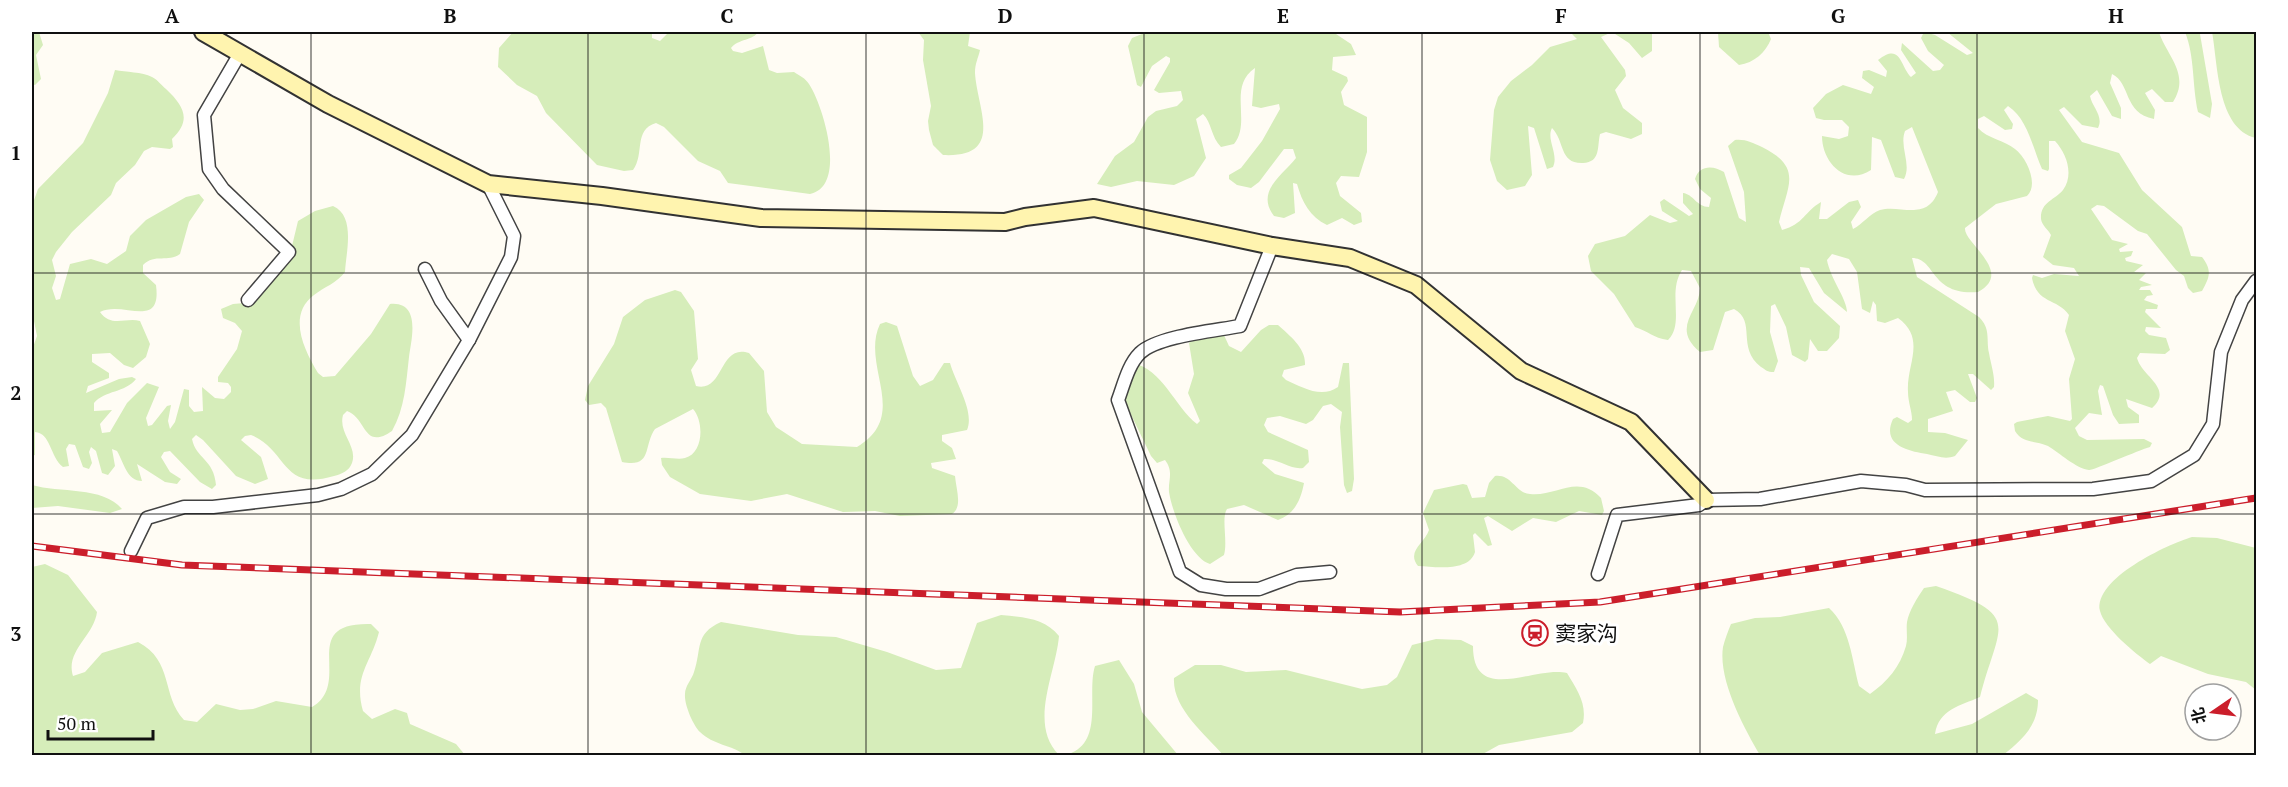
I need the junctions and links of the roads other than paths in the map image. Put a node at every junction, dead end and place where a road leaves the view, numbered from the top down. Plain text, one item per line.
1 (203, 32) edge
2 (239, 55) junction
3 (488, 184) junction
4 (1272, 246) junction
5 (424, 269) dead end
6 (2256, 281) edge
7 (248, 300) dead end
8 (469, 340) junction
9 (1706, 500) junction
10 (131, 551) dead end
11 (1330, 572) dead end
12 (1598, 574) dead end

1 - 2 street
2 - 3 street
2 - 7 street
3 - 4 street
3 - 8 street
4 - 9 street
4 - 11 street
5 - 8 street
6 - 9 street
8 - 10 street
9 - 12 street

